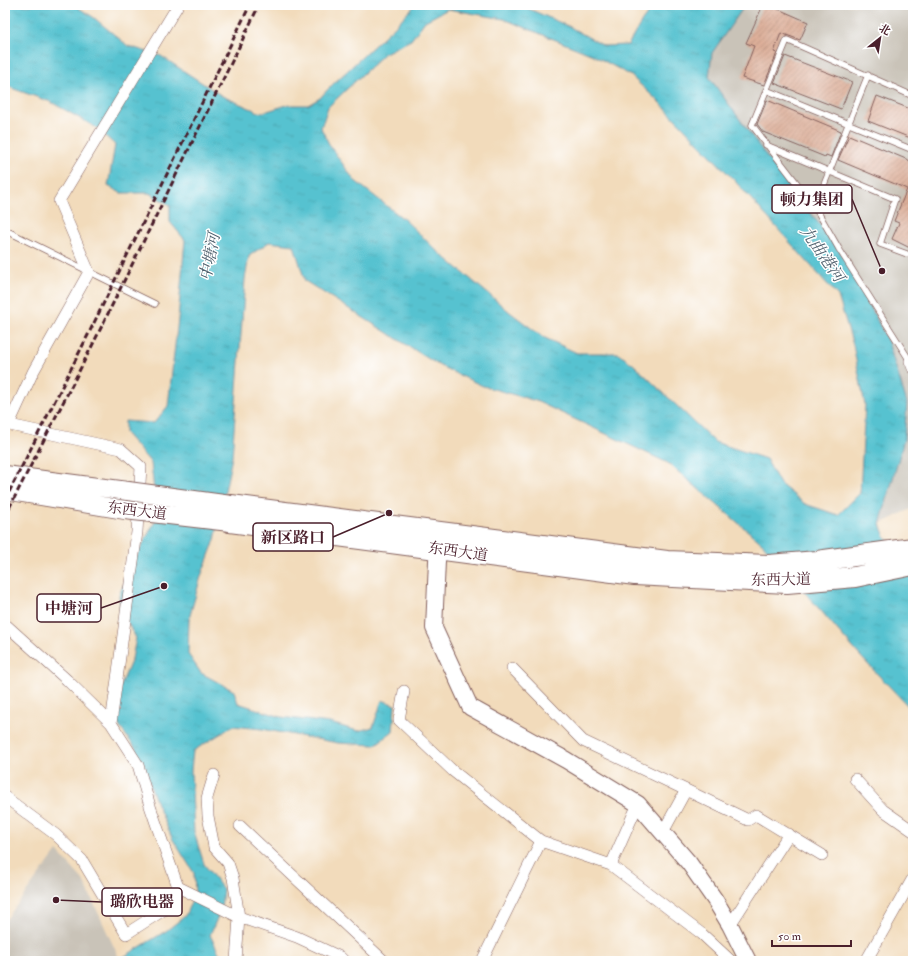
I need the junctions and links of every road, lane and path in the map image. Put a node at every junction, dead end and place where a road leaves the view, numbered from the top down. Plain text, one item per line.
1 (178, 5) edge
2 (868, 75) junction
3 (766, 90) junction
4 (913, 96) edge
5 (848, 124) junction
6 (766, 145) junction
7 (913, 150) edge
8 (829, 171) junction
9 (815, 207) junction
10 (5, 230) edge
11 (907, 254) dead end
12 (89, 272) junction
13 (154, 304) dead end
14 (912, 363) edge
15 (7, 424) edge
16 (5, 475) edge
17 (5, 490) edge
18 (231, 513) junction
19 (438, 540) junction
20 (913, 548) edge
21 (913, 564) edge
22 (5, 624) edge
23 (512, 668) dead end
24 (404, 691) dead end
25 (111, 723) junction
26 (214, 775) dead end
27 (855, 779) dead end
28 (686, 790) junction
29 (5, 797) edge
30 (638, 804) junction
31 (240, 826) dead end
32 (913, 831) edge
33 (663, 832) junction
34 (789, 834) junction
35 (541, 841) junction
36 (822, 855) dead end
37 (611, 865) junction
38 (913, 878) edge
39 (181, 889) junction
40 (239, 916) junction
41 (730, 925) junction
42 (236, 961) edge
43 (344, 961) edge
44 (384, 961) edge
45 (482, 961) edge
46 (731, 961) edge
47 (748, 961) edge
48 (866, 961) edge

1 - 12 street
2 - 3 lane
2 - 4 lane
2 - 5 lane
3 - 5 lane
3 - 6 lane
5 - 7 lane
5 - 8 lane
6 - 8 lane
6 - 9 lane
8 - 9 lane
8 - 11 lane
9 - 14 lane
10 - 12 lane
12 - 13 lane
12 - 15 street
15 - 25 street
16 - 18 main road, 东西大道, bridge
17 - 18 main road, 东西大道, bridge
18 - 19 highway, 东西大道
19 - 20 highway, 东西大道
19 - 21 highway, 东西大道
19 - 30 street
22 - 25 street
23 - 28 street
24 - 35 street
25 - 39 street
26 - 40 street
27 - 32 street
28 - 33 street
28 - 34 street
29 - 39 street
30 - 33 street
30 - 37 street
31 - 44 street
33 - 41 street
34 - 36 street
34 - 41 street
35 - 37 street
35 - 45 street
37 - 46 street
38 - 48 street
39 - 40 street
40 - 42 street
40 - 43 street
41 - 47 street

